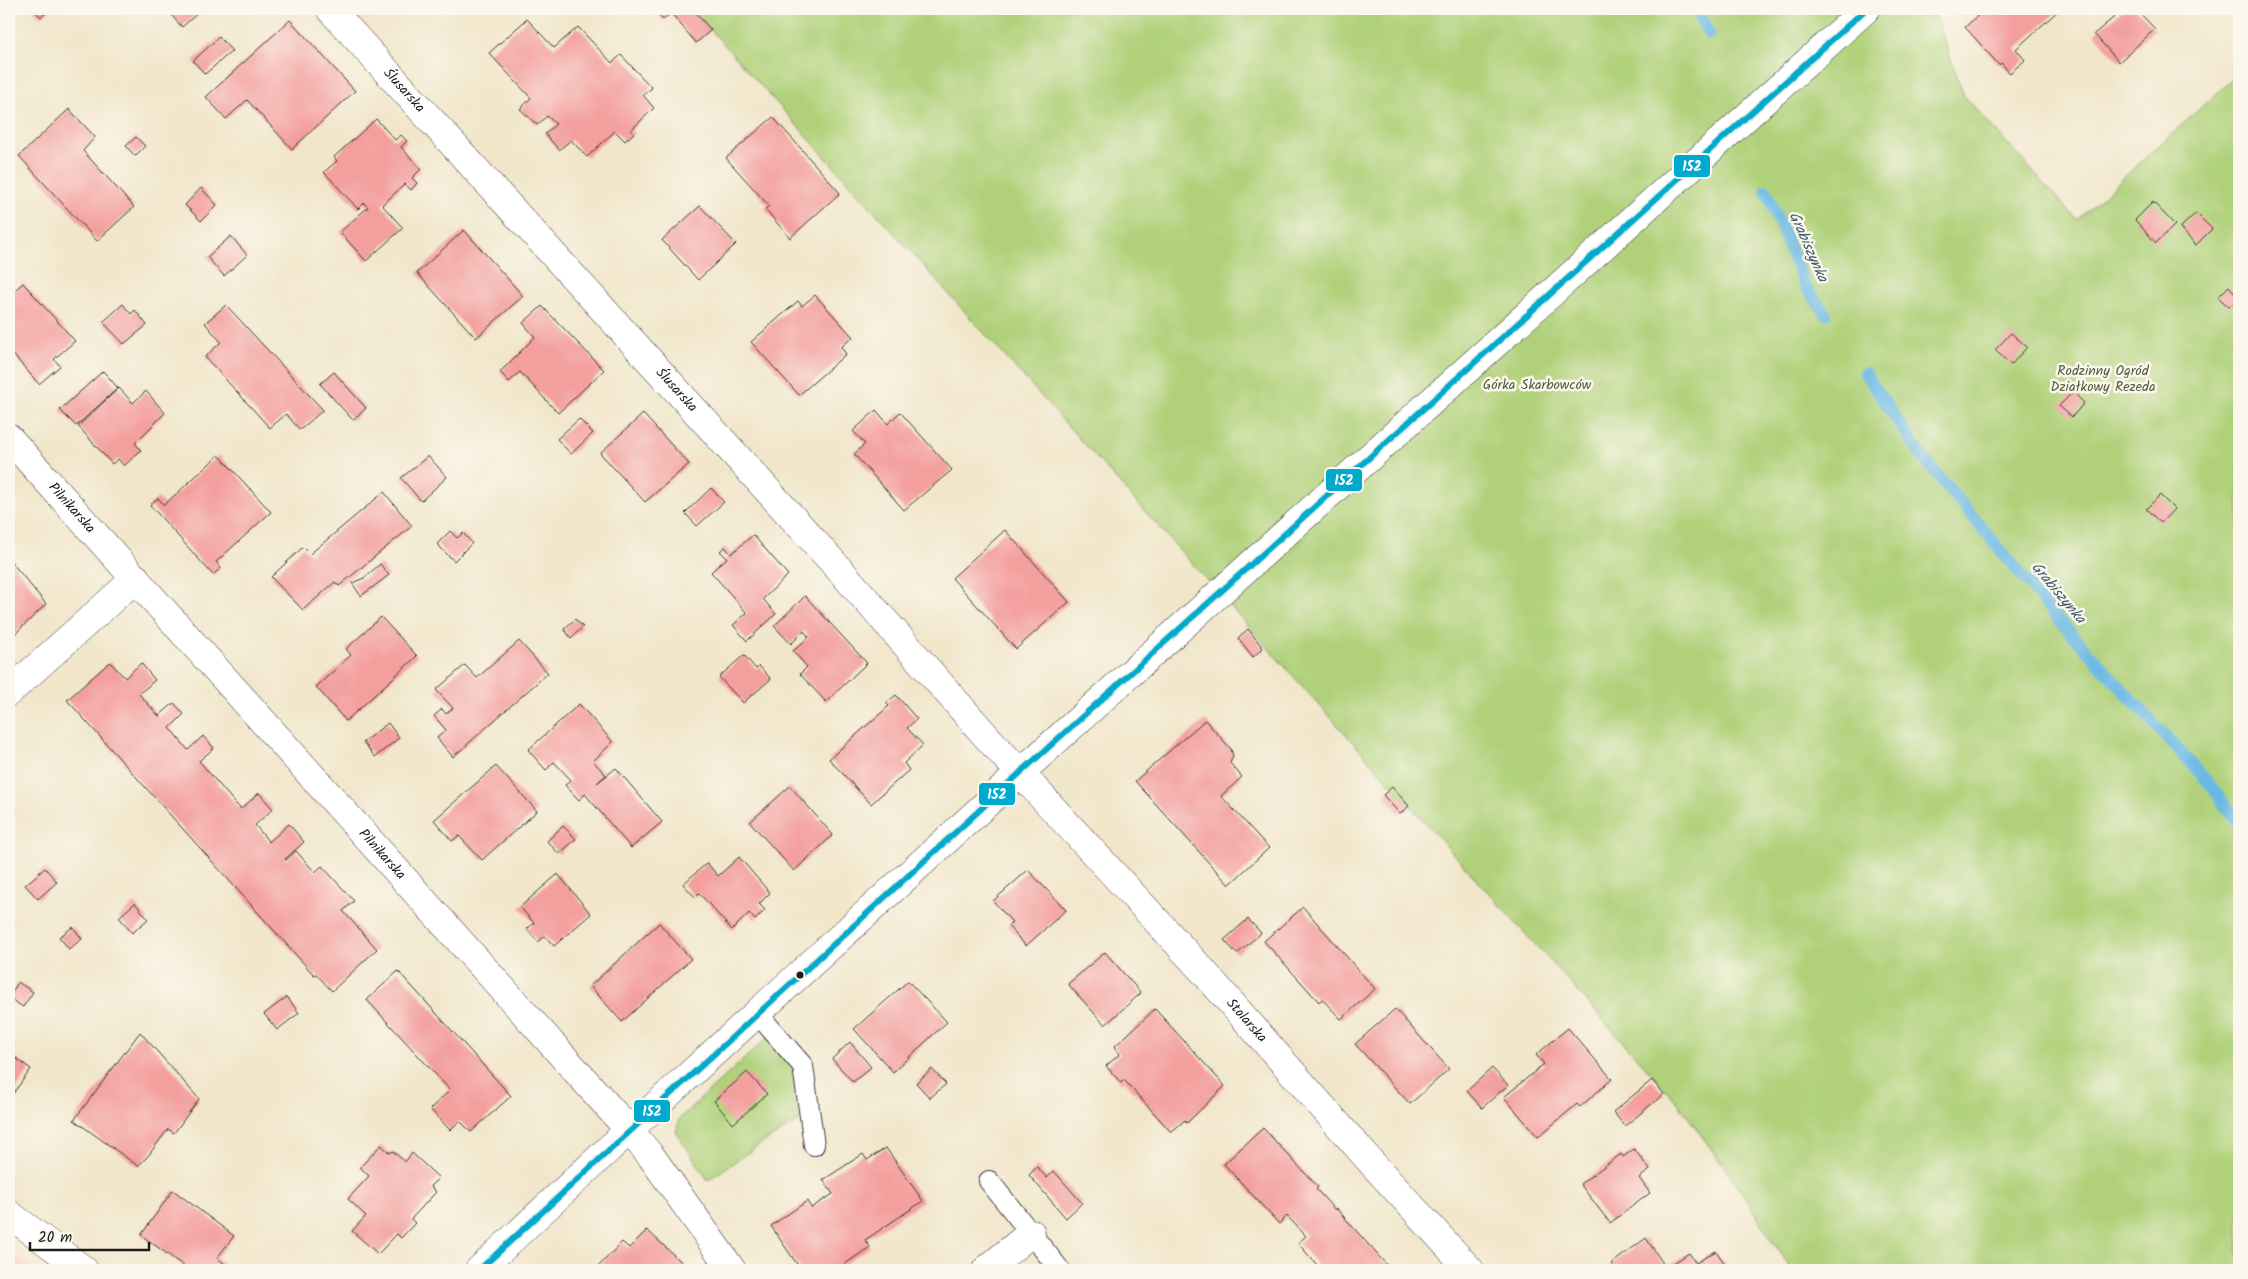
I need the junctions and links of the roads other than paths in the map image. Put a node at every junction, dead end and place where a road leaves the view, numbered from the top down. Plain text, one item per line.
1 (330, 9) edge
2 (1866, 9) edge
3 (9, 438) edge
4 (136, 578) junction
5 (9, 692) edge
6 (1020, 773) junction
7 (757, 1013) junction
8 (629, 1130) junction
9 (814, 1145) dead end
10 (989, 1181) dead end
11 (9, 1214) edge
12 (1030, 1233) junction
13 (84, 1270) edge
14 (479, 1270) edge
15 (732, 1270) edge
16 (986, 1270) edge
17 (1060, 1270) edge
18 (1470, 1270) edge

1 - 6 street, Ślusarska
2 - 6 street
3 - 4 street, Pilnikarska
4 - 5 street
4 - 8 street, Pilnikarska
6 - 7 street
6 - 18 street, Stolarska
7 - 8 street
7 - 9 lane
8 - 14 street
8 - 15 street, Pilnikarska
10 - 12 lane
11 - 13 street
12 - 16 street
12 - 17 lane

